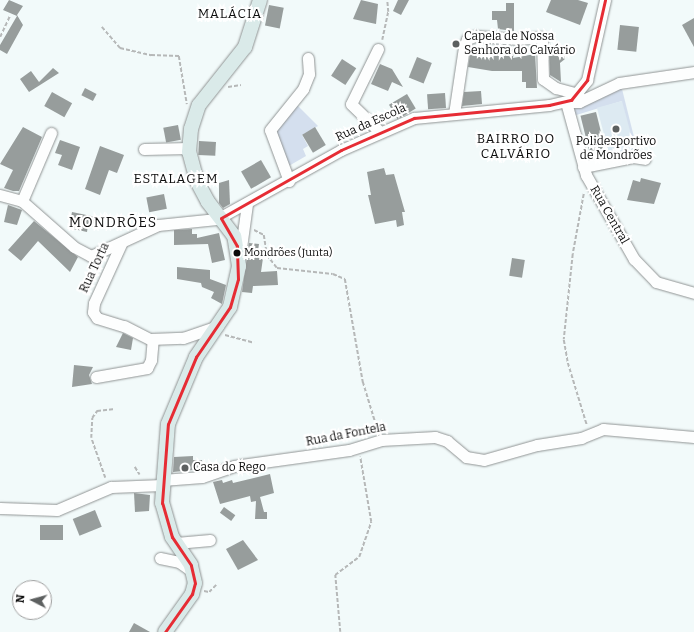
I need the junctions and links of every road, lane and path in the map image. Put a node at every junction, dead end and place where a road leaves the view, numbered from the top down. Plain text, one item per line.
1 (260, 0) edge
2 (387, 0) edge
3 (606, 0) edge
4 (10, 16) dead end
5 (102, 27) dead end
6 (0, 35) edge
7 (378, 49) joint
8 (308, 58) dead end
9 (694, 72) edge
10 (578, 94) junction
11 (566, 102) junction
12 (454, 114) junction
13 (192, 121) junction
14 (51, 132) dead end
15 (380, 132) junction
16 (189, 148) junction
17 (144, 149) dead end
18 (645, 159) dead end
19 (583, 167) junction
20 (289, 181) junction
21 (585, 186) dead end
22 (0, 195) edge
23 (22, 201) junction
24 (247, 204) junction
25 (220, 218) junction
26 (244, 228) junction
27 (121, 244) junction
28 (238, 271) junction
29 (694, 292) edge
30 (216, 328) junction
31 (153, 339) junction
32 (254, 343) dead end
33 (96, 377) dead end
34 (115, 409) dead end
35 (589, 435) junction
36 (694, 437) edge
37 (381, 440) junction
38 (358, 447) junction
39 (162, 483) junction
40 (108, 488) junction
41 (0, 508) edge
42 (210, 540) dead end
43 (176, 543) junction
44 (160, 558) dead end
45 (194, 572) junction
46 (165, 632) edge
47 (340, 632) edge

1 - 13 main road
2 - 7 path
3 - 10 street
4 - 6 path
5 - 13 path
7 - 15 street
8 - 20 street
9 - 11 street, Rua da Escola
10 - 11 street
10 - 12 street
11 - 12 street, Rua da Escola
11 - 19 street, Rua Central
12 - 15 street, Rua da Escola
13 - 16 main road
14 - 23 street
15 - 20 street, Rua da Escola
16 - 17 street
16 - 25 main road
18 - 19 street
19 - 29 street, Rua Central
20 - 24 street, Rua da Escola
21 - 35 path
22 - 23 street
23 - 27 street
24 - 25 street, Rua da Escola
24 - 26 street
25 - 27 street
25 - 28 main road
26 - 28 street
26 - 37 path
27 - 31 street, Rua Torta
28 - 30 main road
30 - 31 street, Rua Torta
30 - 32 path
30 - 39 main road
31 - 33 street
34 - 40 path
35 - 36 street, Rua da Fontela
35 - 37 street, Rua da Fontela
37 - 38 street, Rua da Fontela
38 - 39 street, Rua da Fontela
38 - 47 path
39 - 40 street, Rua da Fontela
39 - 43 main road
40 - 41 street
42 - 43 street
43 - 45 main road
44 - 45 street
45 - 46 main road

